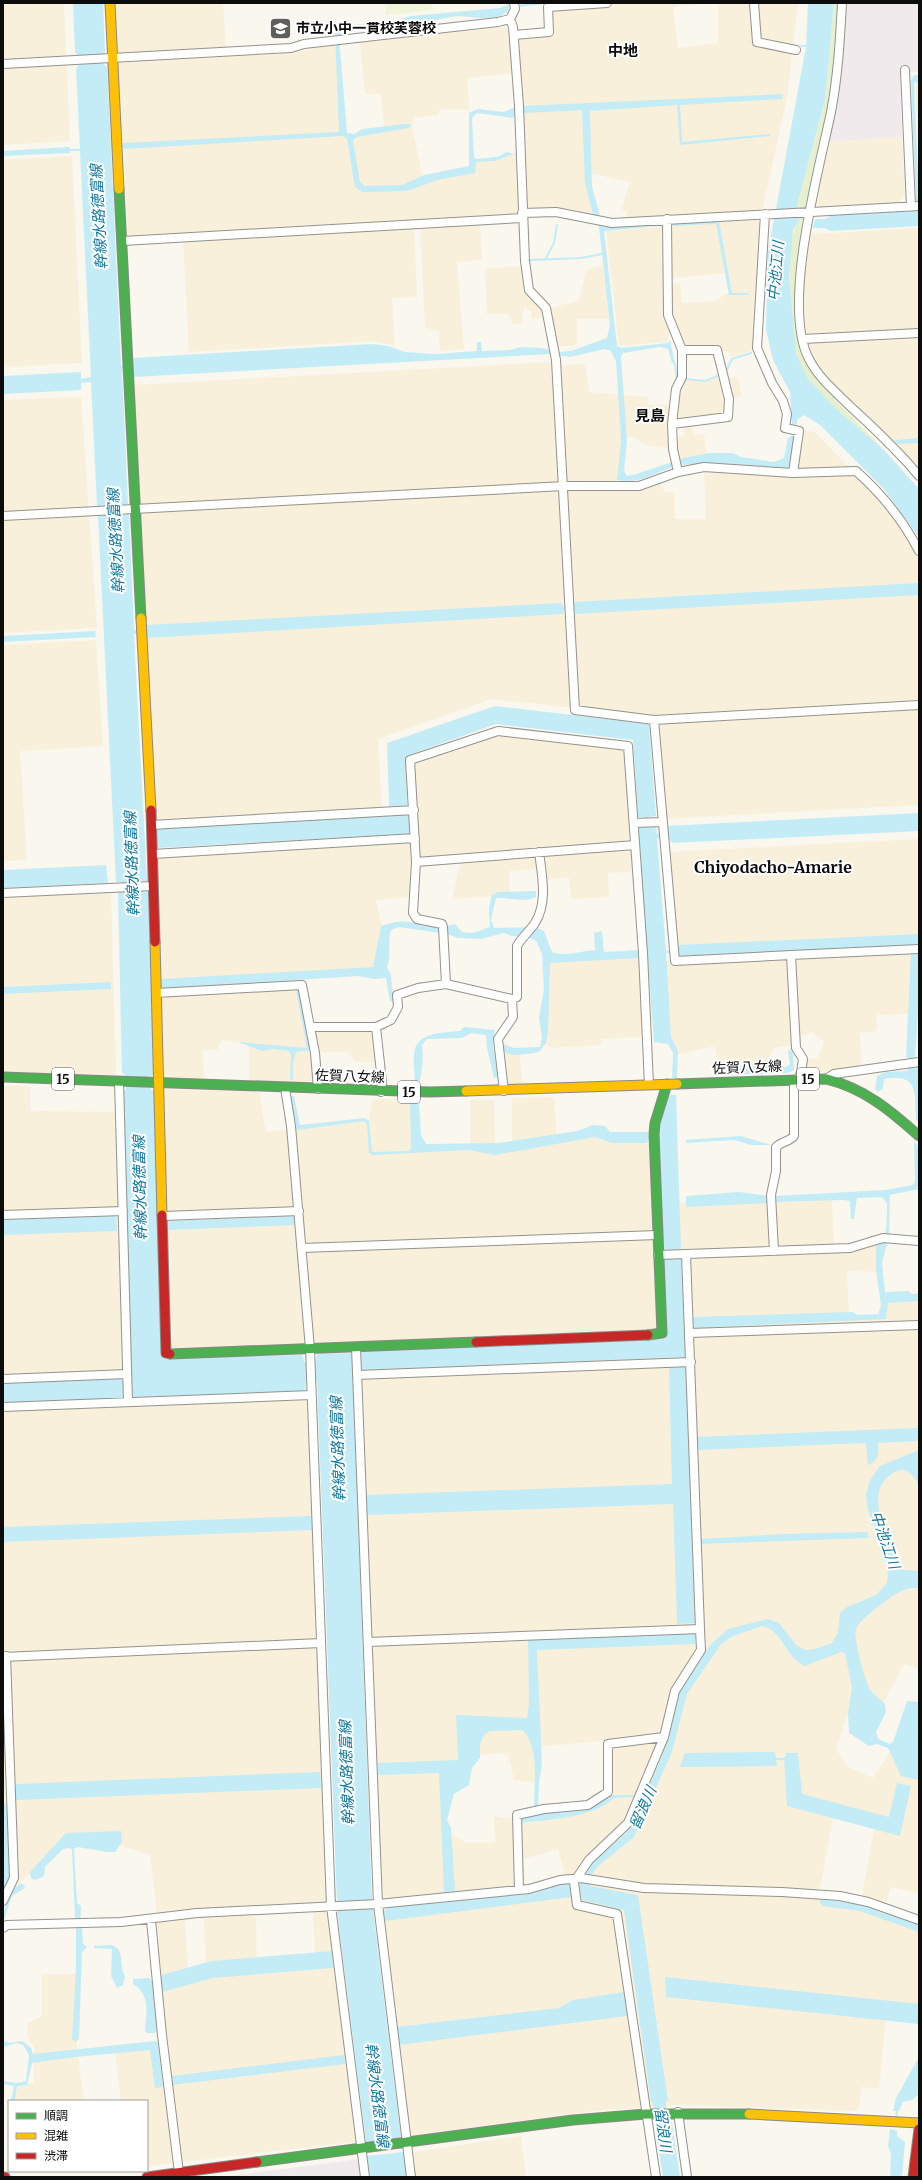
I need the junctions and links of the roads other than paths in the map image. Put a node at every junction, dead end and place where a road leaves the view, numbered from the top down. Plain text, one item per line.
1 (110, 3) edge
2 (607, 3) edge
3 (754, 3) edge
4 (842, 3) edge
5 (514, 6) edge
6 (510, 19) junction
7 (514, 35) junction
8 (796, 50) dead end
9 (110, 59) junction
10 (3, 64) edge
11 (905, 70) dead end
12 (915, 207) edge
13 (808, 212) junction
14 (767, 214) junction
15 (522, 215) junction
16 (666, 220) junction
17 (123, 241) junction
18 (919, 333) edge
19 (803, 339) junction
20 (682, 350) junction
21 (672, 424) junction
22 (677, 467) junction
23 (793, 473) junction
24 (919, 476) edge
25 (564, 486) junction
26 (131, 509) junction
27 (3, 516) edge
28 (919, 551) edge
29 (919, 705) edge
30 (654, 720) junction
31 (414, 810) junction
32 (662, 822) junction
33 (634, 823) junction
34 (151, 825) junction
35 (415, 838) junction
36 (635, 845) junction
37 (539, 852) junction
38 (153, 854) junction
39 (416, 862) junction
40 (150, 886) junction
41 (3, 893) edge
42 (919, 949) edge
43 (790, 955) junction
44 (446, 984) junction
45 (156, 993) junction
46 (512, 1000) junction
47 (310, 1027) junction
48 (376, 1027) junction
49 (916, 1062) edge
50 (3, 1077) edge
51 (798, 1079) junction
52 (826, 1079) junction
53 (121, 1081) junction
54 (155, 1082) junction
55 (667, 1084) junction
56 (649, 1085) junction
57 (285, 1088) junction
58 (318, 1089) junction
59 (504, 1091) junction
60 (382, 1092) junction
61 (919, 1136) edge
62 (122, 1211) junction
63 (299, 1211) junction
64 (3, 1215) edge
65 (163, 1216) junction
66 (658, 1235) junction
67 (919, 1241) edge
68 (302, 1248) junction
69 (774, 1250) junction
70 (658, 1254) junction
71 (686, 1254) junction
72 (919, 1325) edge
73 (689, 1332) junction
74 (356, 1347) junction
75 (310, 1349) junction
76 (691, 1362) junction
77 (127, 1374) junction
78 (357, 1375) junction
79 (3, 1379) edge
80 (311, 1395) junction
81 (128, 1402) junction
82 (3, 1407) edge
83 (700, 1629) junction
84 (368, 1642) junction
85 (321, 1643) junction
86 (5, 1657) edge
87 (664, 1737) junction
88 (8, 1794) edge
89 (578, 1878) junction
90 (519, 1890) junction
91 (3, 1901) edge
92 (378, 1904) junction
93 (331, 1906) junction
94 (151, 1920) junction
95 (919, 1920) edge
96 (3, 1928) edge
97 (678, 2112) junction
98 (646, 2114) junction
99 (919, 2123) edge
100 (919, 2129) edge
101 (406, 2143) junction
102 (361, 2149) junction
103 (179, 2173) junction
104 (148, 2177) edge
105 (365, 2177) edge
106 (411, 2177) edge
107 (656, 2177) edge
108 (686, 2177) edge
109 (913, 2177) edge

1 - 9 main road
2 - 7 street
3 - 8 street
4 - 13 street
5 - 6 street
6 - 7 street
6 - 9 street
7 - 15 street
9 - 10 street
9 - 17 main road
11 - 12 street
12 - 13 street
13 - 14 street
13 - 19 street
14 - 16 street
14 - 23 street
15 - 16 street
15 - 17 street
15 - 25 street
16 - 20 street
17 - 26 main road
18 - 19 street
19 - 24 street
20 - 21 street
20 - 21 street
21 - 22 street
22 - 23 street
22 - 25 street
23 - 28 street
25 - 26 street
25 - 30 street
26 - 27 street
26 - 34 main road
29 - 30 street
30 - 32 street
31 - 33 street
31 - 34 street
31 - 35 street
32 - 33 street
32 - 43 street
33 - 36 street
34 - 38 main road
35 - 38 street
35 - 39 street
36 - 37 street
36 - 56 street
37 - 39 street
37 - 46 street
38 - 40 main road
39 - 44 street
40 - 41 street
40 - 45 main road
42 - 43 street
43 - 51 street
44 - 46 street
44 - 48 street
45 - 47 street
45 - 54 main road
46 - 59 street
47 - 48 street
47 - 58 street
48 - 60 street
49 - 52 street
50 - 53 main road, 15
51 - 52 main road, 佐賀八女線 / 15
51 - 55 main road, 佐賀八女線 / 15
51 - 69 street
52 - 61 main road, 佐賀八女線 / 15
53 - 54 main road, 15
53 - 62 street
54 - 57 main road, 佐賀八女線 / 15
54 - 65 main road
55 - 56 main road, 佐賀八女線 / 15
55 - 66 main road
56 - 59 main road, 佐賀八女線 / 15
57 - 58 main road, 佐賀八女線 / 15
57 - 63 street
58 - 60 main road, 佐賀八女線 / 15
59 - 60 main road, 佐賀八女線 / 15
62 - 64 street
62 - 77 street
63 - 65 street
63 - 68 street
65 - 75 main road
66 - 68 street
66 - 70 main road
67 - 69 street
68 - 75 street
69 - 71 street
70 - 71 street
70 - 74 main road
71 - 73 street
72 - 73 street
73 - 76 street
74 - 75 main road
74 - 78 street
75 - 80 street
76 - 78 street
76 - 83 street
77 - 79 street
77 - 81 street
78 - 84 street
80 - 81 street
80 - 85 street
81 - 82 street
83 - 84 street
83 - 87 street
84 - 92 street
85 - 86 street
85 - 93 street
86 - 88 street
87 - 89 street
87 - 90 street
88 - 91 street
89 - 90 street
89 - 95 street
89 - 98 street
90 - 92 street
92 - 93 street
92 - 101 street
93 - 94 street
93 - 102 street
94 - 96 street
94 - 103 street
97 - 98 main road
97 - 99 main road
97 - 108 street
98 - 101 main road
98 - 107 street
100 - 109 main road
101 - 102 main road
101 - 106 street
102 - 103 main road
102 - 105 street
103 - 104 main road

